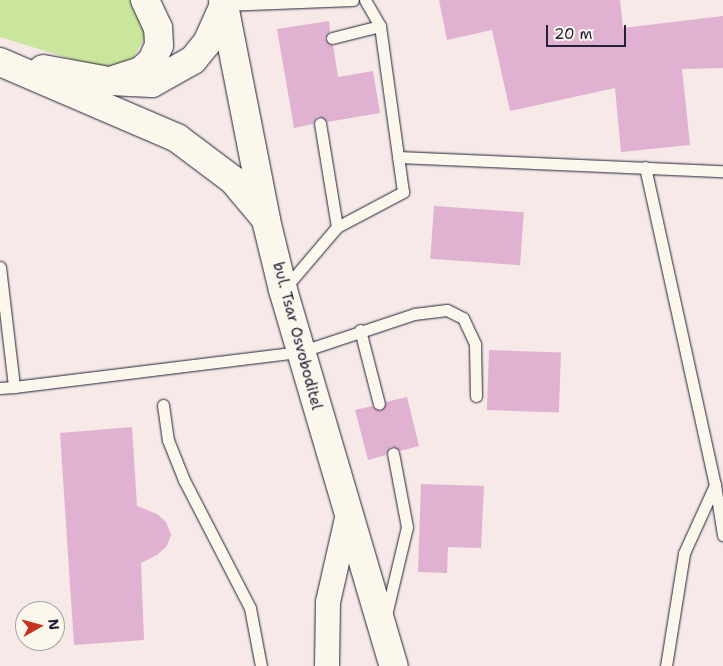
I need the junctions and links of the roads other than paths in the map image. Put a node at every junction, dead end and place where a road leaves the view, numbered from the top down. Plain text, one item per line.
1 (145, 0) edge
2 (353, 0) edge
3 (365, 0) edge
4 (220, 2) edge
5 (380, 26) junction
6 (332, 38) dead end
7 (0, 62) edge
8 (109, 81) junction
9 (320, 123) dead end
10 (398, 157) junction
11 (645, 167) junction
12 (723, 171) edge
13 (266, 220) junction
14 (337, 227) junction
15 (0, 267) edge
16 (283, 290) junction
17 (360, 330) junction
18 (300, 352) junction
19 (14, 387) junction
20 (0, 388) edge
21 (476, 396) dead end
22 (379, 404) dead end
23 (163, 405) dead end
24 (393, 453) dead end
25 (715, 486) junction
26 (348, 514) junction
27 (723, 535) edge
28 (382, 628) junction
29 (261, 666) edge
30 (327, 666) edge
31 (394, 666) edge
32 (666, 666) edge

1 - 8 main road
2 - 4 lane
3 - 5 lane
4 - 8 main road
4 - 13 main road, bul. Tsar Osvoboditel
5 - 6 lane
5 - 10 lane
7 - 8 main road
7 - 13 main road
9 - 14 lane
10 - 11 lane
10 - 14 lane
11 - 12 lane
11 - 25 lane
13 - 16 main road, bul. Tsar Osvoboditel
14 - 16 lane
15 - 19 lane
16 - 18 main road, bul. Tsar Osvoboditel
17 - 18 lane
17 - 21 lane
17 - 22 lane
18 - 19 lane
18 - 26 main road, bul. Tsar Osvoboditel
19 - 20 lane
23 - 29 lane
24 - 28 lane
25 - 27 lane
25 - 32 lane
26 - 28 main road, bul. Tsar Osvoboditel
26 - 30 street
28 - 31 main road, bul. Tsar Osvoboditel

